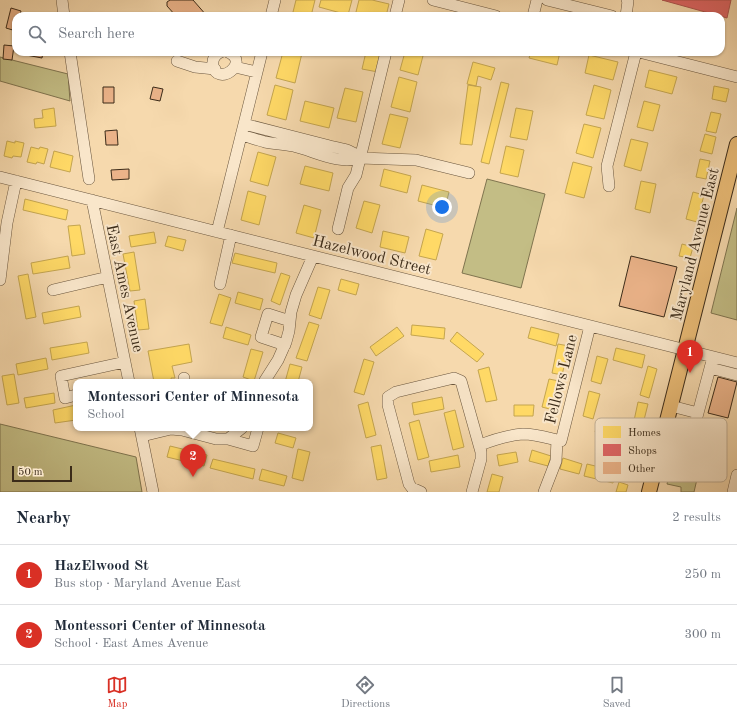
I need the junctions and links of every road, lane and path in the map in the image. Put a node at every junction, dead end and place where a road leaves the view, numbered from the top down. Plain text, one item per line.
1 (62, 0) edge
2 (275, 0) edge
3 (399, 0) edge
4 (433, 0) edge
5 (537, 0) edge
6 (547, 0) edge
7 (627, 0) edge
8 (462, 4) edge
9 (64, 12) edge
10 (272, 12) edge
11 (396, 12) edge
12 (485, 12) edge
13 (534, 12) edge
14 (596, 12) edge
15 (627, 12) edge
16 (71, 56) edge
17 (216, 56) edge
18 (233, 56) edge
19 (261, 56) edge
20 (385, 56) edge
21 (635, 56) edge
22 (655, 56) edge
23 (177, 60) dead end
24 (235, 67) junction
25 (215, 69) junction
26 (256, 72) junction
27 (737, 77) edge
28 (243, 129) junction
29 (737, 144) edge
30 (360, 158) junction
31 (469, 173) dead end
32 (0, 177) edge
33 (89, 179) dead end
34 (16, 181) junction
35 (609, 186) dead end
36 (92, 200) junction
37 (338, 229) dead end
38 (217, 232) junction
39 (231, 235) junction
40 (313, 256) junction
41 (108, 277) junction
42 (0, 280) edge
43 (220, 284) dead end
44 (53, 290) dead end
45 (290, 321) junction
46 (590, 326) junction
47 (285, 345) junction
48 (685, 350) junction
49 (712, 357) junction
50 (125, 362) junction
51 (737, 363) edge
52 (710, 368) junction
53 (737, 375) edge
54 (128, 379) edge
55 (266, 379) edge
56 (73, 396) edge
57 (671, 406) junction
58 (698, 413) junction
59 (668, 418) edge
60 (697, 418) edge
61 (151, 431) edge
62 (190, 431) edge
63 (238, 431) edge
64 (257, 431) edge
65 (141, 432) edge
66 (228, 439) junction
67 (559, 440) junction
68 (480, 445) junction
69 (737, 475) edge
70 (652, 482) edge
71 (153, 492) edge
72 (421, 492) edge
73 (472, 492) edge
74 (544, 492) edge
75 (649, 492) edge
76 (733, 492) edge

1 - 9 street
2 - 10 street
3 - 11 street
4 - 8 street
5 - 13 street
6 - 14 street
7 - 15 street
8 - 12 street
16 - 33 street
17 - 25 street
18 - 24 street
19 - 26 street
20 - 30 street
21 - 35 street
22 - 27 street
23 - 25 street
24 - 25 street
24 - 26 street
26 - 28 street
28 - 30 street
28 - 38 street
29 - 48 main road, Maryland Avenue East
30 - 31 street
30 - 37 street
32 - 34 street, Hazelwood Street
34 - 36 street, Hazelwood Street
34 - 42 street
36 - 38 street, Hazelwood Street
36 - 41 street, East Ames Avenue
38 - 39 street, Hazelwood Street
39 - 40 street, Hazelwood Street
39 - 43 street
40 - 45 street
40 - 46 street, Hazelwood Street
41 - 44 street
41 - 50 street, East Ames Avenue
45 - 47 street
45 - 47 street
46 - 48 street, Hazelwood Street
46 - 67 street, Fellows Lane
47 - 55 street
48 - 49 street, Hazelwood Street
48 - 57 main road, Maryland Avenue East
49 - 51 street, Hazelwood Street
49 - 52 street
50 - 54 street, East Ames Avenue
50 - 56 street
52 - 53 street
52 - 58 street
57 - 58 street
57 - 59 main road, Maryland Avenue East
58 - 60 street
61 - 65 street
62 - 66 street
63 - 66 street
64 - 66 street
65 - 71 street
67 - 68 street
67 - 74 street, Fellows Lane
68 - 72 street
68 - 73 street
69 - 76 street
70 - 75 main road, Maryland Avenue East

